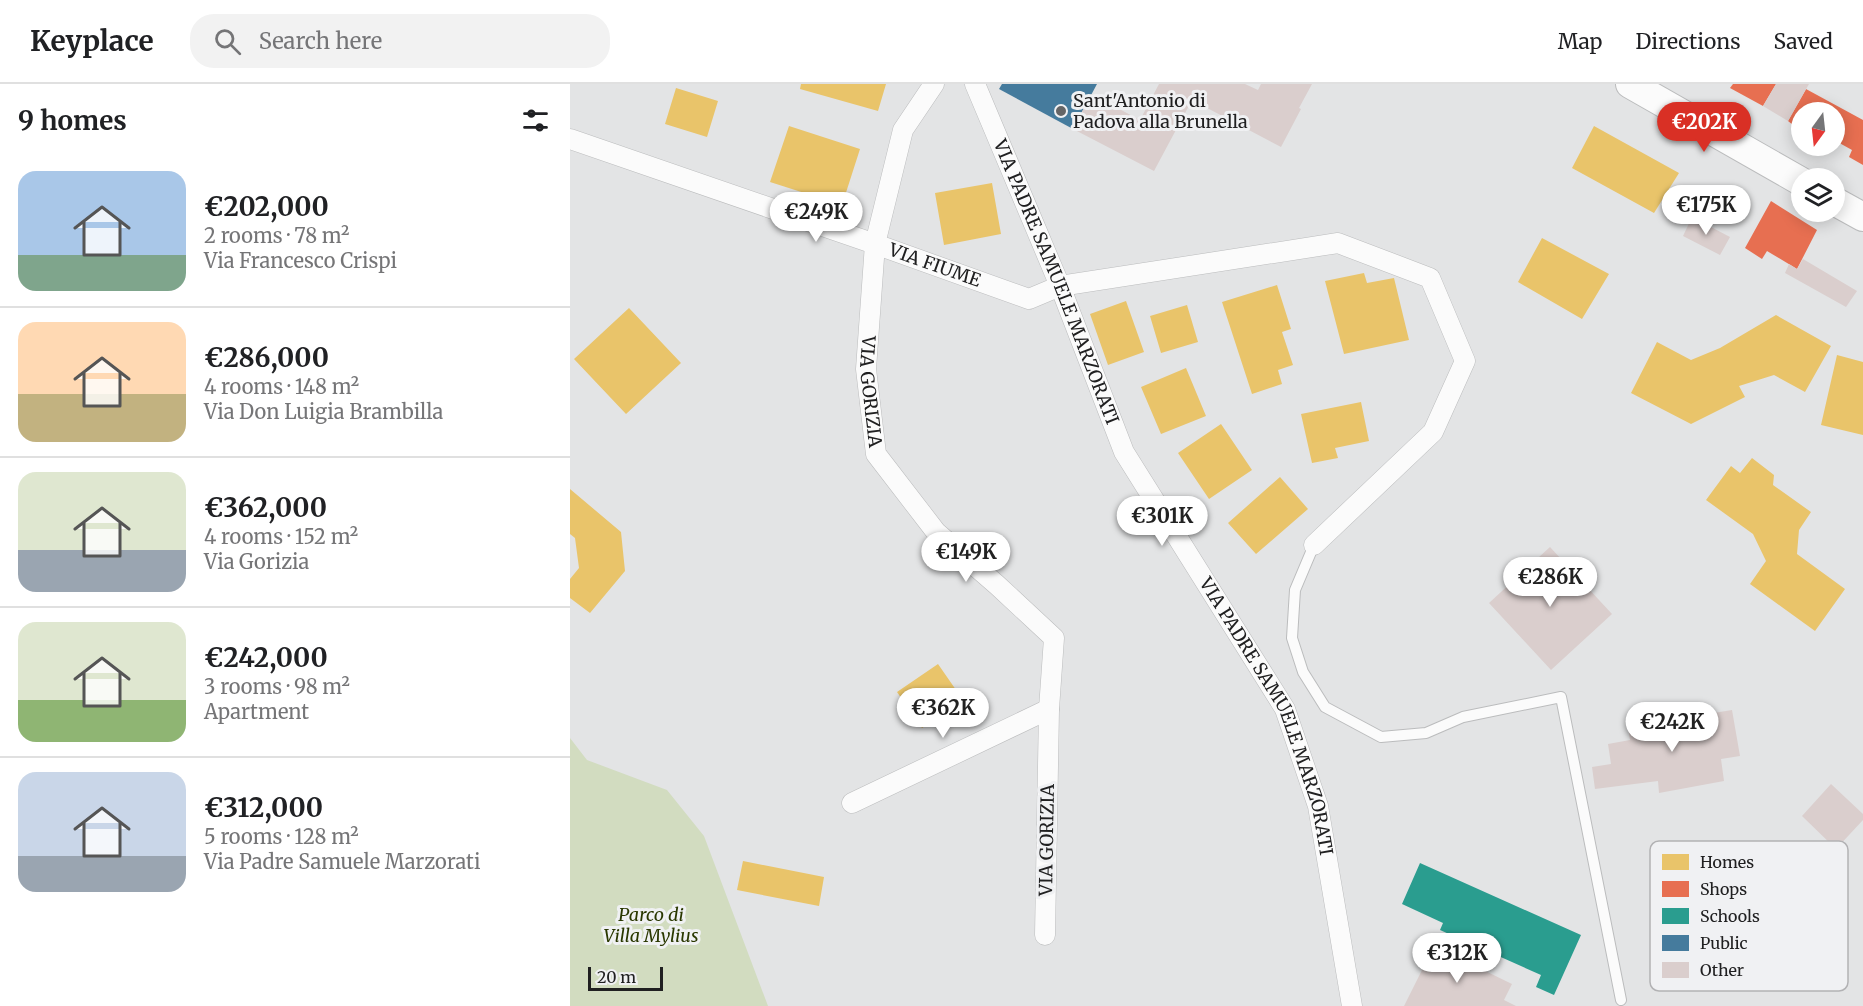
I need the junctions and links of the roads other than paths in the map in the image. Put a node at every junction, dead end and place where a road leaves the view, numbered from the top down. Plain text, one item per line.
1 (934, 84) edge
2 (975, 84) edge
3 (1630, 84) edge
4 (570, 139) edge
5 (1791, 176) edge
6 (1845, 207) edge
7 (1863, 217) edge
8 (875, 244) junction
9 (1060, 286) junction
10 (1314, 545) joint
11 (1049, 709) junction
12 (852, 803) dead end
13 (1045, 935) dead end
14 (1621, 1000) dead end
15 (1352, 1006) edge

1 - 8 street, VIA GORIZIA
2 - 9 street, VIA PADRE SAMUELE MARZORATI
3 - 5 street
4 - 8 street, VIA FIUME
6 - 7 street
8 - 9 street, VIA FIUME
8 - 11 street, VIA GORIZIA
9 - 10 street, VIA FIUME
9 - 15 street, VIA PADRE SAMUELE MARZORATI
10 - 14 lane
11 - 12 street
11 - 13 street, VIA GORIZIA

